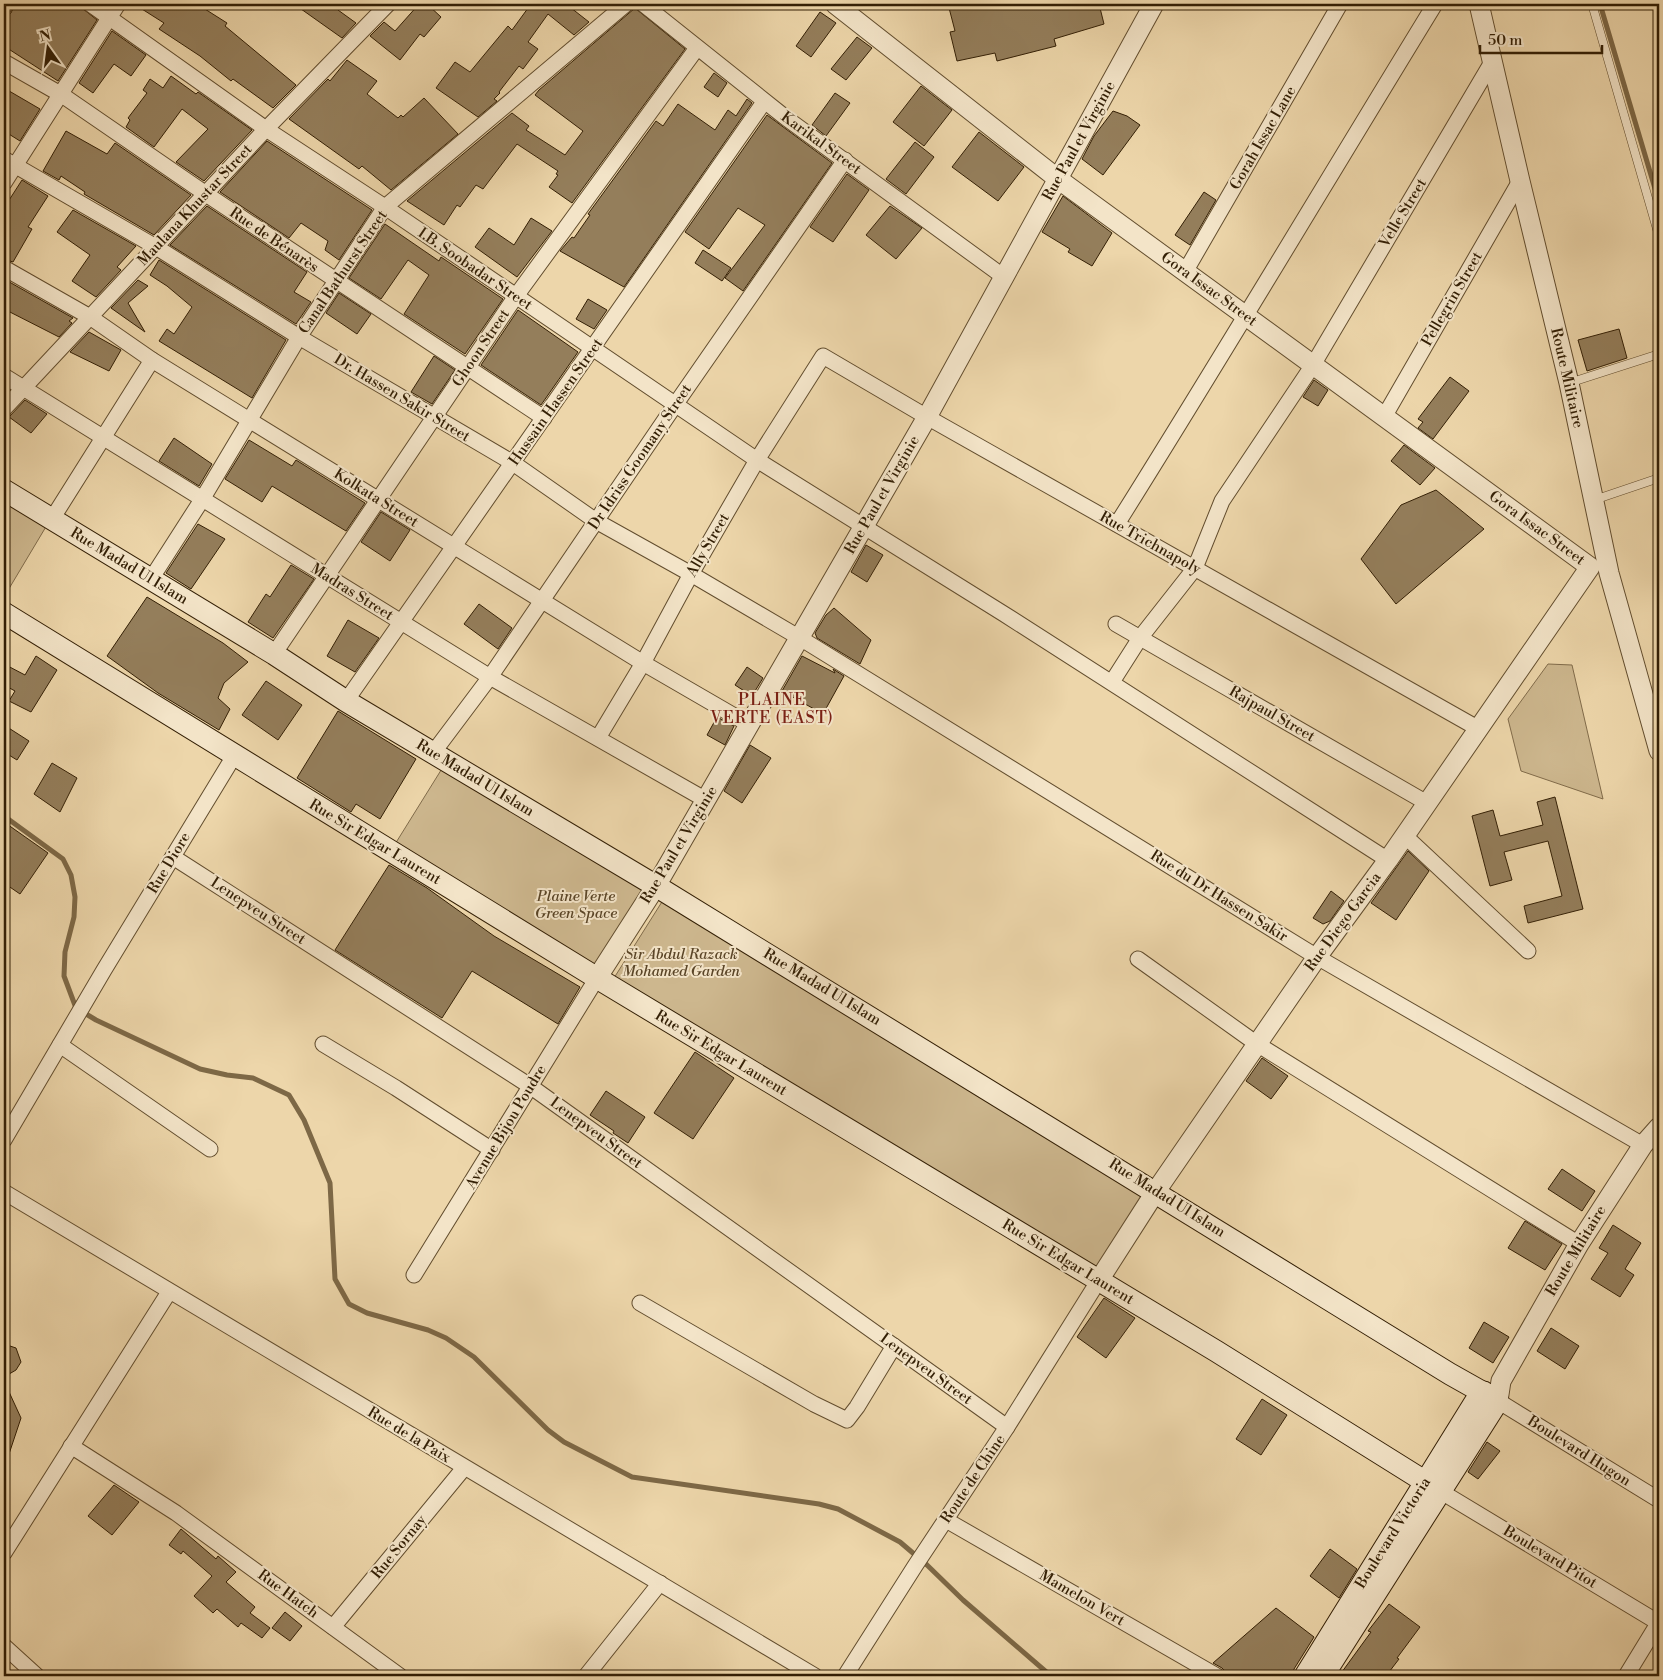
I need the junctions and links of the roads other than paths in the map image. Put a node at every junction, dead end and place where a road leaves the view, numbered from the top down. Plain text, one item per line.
1 (6, 4) edge
2 (90, 4) edge
3 (118, 4) edge
4 (388, 4) edge
5 (626, 4) edge
6 (643, 4) edge
7 (835, 4) edge
8 (1154, 4) edge
9 (1340, 4) edge
10 (1436, 4) edge
11 (1479, 4) edge
12 (1592, 4) edge
13 (4, 7) edge
14 (109, 16) junction
15 (697, 48) junction
16 (4, 62) edge
17 (1492, 62) junction
18 (62, 95) junction
19 (764, 102) junction
20 (266, 129) junction
21 (845, 160) junction
22 (9, 162) edge
23 (1058, 179) junction
24 (1520, 181) junction
25 (4, 183) edge
26 (206, 194) junction
27 (384, 207) junction
28 (1659, 236) edge
29 (156, 246) junction
30 (4, 268) edge
31 (1185, 272) junction
32 (1004, 277) junction
33 (335, 281) junction
34 (516, 296) junction
35 (1245, 315) junction
36 (90, 318) junction
37 (299, 337) junction
38 (593, 349) junction
39 (1659, 354) edge
40 (823, 356) joint
41 (152, 360) junction
42 (1313, 365) junction
43 (467, 368) junction
44 (4, 376) edge
45 (1569, 383) junction
46 (24, 387) junction
47 (675, 405) junction
48 (4, 409) edge
49 (927, 417) junction
50 (1384, 417) junction
51 (434, 418) junction
52 (544, 418) junction
53 (249, 419) junction
54 (105, 437) junction
55 (757, 460) junction
56 (513, 463) junction
57 (1659, 478) edge
58 (4, 490) edge
59 (203, 498) junction
60 (378, 500) junction
61 (1594, 500) junction
62 (52, 519) junction
63 (596, 521) junction
64 (1117, 524) junction
65 (864, 526) junction
66 (454, 546) junction
67 (1590, 567) joint
68 (1195, 568) junction
69 (691, 574) junction
70 (327, 576) junction
71 (151, 580) junction
72 (542, 601) junction
73 (4, 614) edge
74 (401, 623) junction
75 (1116, 624) dead end
76 (800, 638) junction
77 (1140, 638) junction
78 (274, 654) junction
79 (643, 664) junction
80 (490, 677) junction
81 (1112, 682) junction
82 (346, 701) junction
83 (750, 725) junction
84 (1479, 728) junction
85 (598, 738) junction
86 (1659, 751) edge
87 (433, 753) junction
88 (234, 756) junction
89 (706, 800) junction
90 (1427, 803) junction
91 (1405, 836) junction
92 (173, 857) junction
93 (1388, 860) junction
94 (656, 886) junction
95 (1528, 951) dead end
96 (1317, 957) junction
97 (1138, 959) dead end
98 (597, 978) junction
99 (323, 1044) dead end
100 (1257, 1044) junction
101 (60, 1045) junction
102 (530, 1086) junction
103 (1659, 1127) edge
104 (4, 1140) edge
105 (1642, 1145) junction
106 (210, 1149) dead end
107 (492, 1150) junction
108 (1156, 1191) junction
109 (4, 1192) edge
110 (1579, 1244) junction
111 (414, 1275) dead end
112 (1099, 1280) junction
113 (169, 1292) junction
114 (640, 1303) dead end
115 (894, 1346) junction
116 (1494, 1391) junction
117 (1007, 1427) junction
118 (71, 1446) junction
119 (464, 1468) junction
120 (1433, 1486) junction
121 (1659, 1500) edge
122 (946, 1520) junction
123 (4, 1553) edge
124 (660, 1583) junction
125 (1659, 1623) edge
126 (333, 1627) junction
127 (4, 1646) edge
128 (37, 1676) edge
129 (400, 1676) edge
130 (586, 1676) edge
131 (815, 1676) edge
132 (844, 1676) edge
133 (1217, 1676) edge
134 (1305, 1676) edge
135 (1323, 1676) edge
136 (1626, 1676) edge

1 - 13 street
2 - 14 street, I.B. Soobadar Street
3 - 14 street
4 - 20 street, Maulana Khustar Street
5 - 27 street, Canal Bathurst Street
6 - 15 street, Karikal Street
7 - 23 street, Gora Issac Street
8 - 23 street, Rue Paul et Virginie
9 - 31 street, Gorah Issac Lane
10 - 35 street
11 - 17 street, Route Militaire
12 - 28 lane
14 - 18 street
14 - 20 street, I.B. Soobadar Street
15 - 19 street, Karikal Street
15 - 34 street, Ghoon Street
16 - 18 street, Rue de Bénarès
17 - 24 street, Route Militaire
17 - 42 street, Velle Street
18 - 22 street
18 - 26 street, Rue de Bénarès
19 - 21 street, Karikal Street
19 - 38 street, Hussain Hassen Street
20 - 26 street, Maulana Khustar Street
20 - 27 street, I.B. Soobadar Street
21 - 32 street, Karikal Street
21 - 47 street, Dr Idriss Goomany Street
22 - 25 street
22 - 29 street, Dr. Hassen Sakir Street
23 - 31 street, Gora Issac Street
23 - 32 street, Rue Paul et Virginie
24 - 45 street, Route Militaire
24 - 50 street, Pellegrin Street
26 - 29 street, Maulana Khustar Street
26 - 33 street, Rue de Bénarès
27 - 33 street, Canal Bathurst Street
27 - 34 street, I.B. Soobadar Street
29 - 36 street, Maulana Khustar Street
29 - 37 street, Dr. Hassen Sakir Street
30 - 36 street, Kolkata Street
31 - 35 street, Gora Issac Street
32 - 49 street, Rue Paul et Virginie
33 - 37 street, Canal Bathurst Street
33 - 43 street, Rue de Bénarès
34 - 38 street, I.B. Soobadar Street
34 - 43 street, Ghoon Street
35 - 42 street, Gora Issac Street
35 - 64 street
36 - 41 street, Kolkata Street
36 - 46 street, Maulana Khustar Street
37 - 51 street, Dr. Hassen Sakir Street
37 - 53 street, Canal Bathurst Street
38 - 47 street, I.B. Soobadar Street
38 - 52 street, Hussain Hassen Street
39 - 45 lane
40 - 49 street, Rue Trichnapoly
40 - 55 street, Ally Street
41 - 53 street, Kolkata Street
41 - 54 street
42 - 50 street, Gora Issac Street
42 - 68 street, Velle Street
43 - 51 street, Ghoon Street
43 - 52 street, Rue de Bénarès
44 - 46 street, Madras Street
45 - 61 street, Route Militaire
46 - 48 street, Maulana Khustar Street
46 - 54 street, Madras Street
47 - 55 street, I.B. Soobadar Street
47 - 63 street, Dr Idriss Goomany Street
49 - 64 street, Rue Trichnapoly
49 - 65 street, Rue Paul et Virginie
50 - 67 street, Gora Issac Street
51 - 56 street, Dr. Hassen Sakir Street
51 - 60 street, Ghoon Street
52 - 56 street, Hussain Hassen Street
53 - 59 street, Canal Bathurst Street
53 - 60 street, Kolkata Street
54 - 59 street, Madras Street
54 - 62 street
55 - 65 street, I.B. Soobadar Street
55 - 69 street, Ally Street
56 - 63 street, Dr. Hassen Sakir Street
56 - 66 street, Hussain Hassen Street
57 - 61 lane
58 - 62 main road, Rue Madad Ul Islam
59 - 70 street, Madras Street
59 - 71 street, Canal Bathurst Street
60 - 66 street, Kolkata Street
60 - 70 street, Ghoon Street
61 - 86 street, Route Militaire
62 - 71 main road, Rue Madad Ul Islam
63 - 69 street, Dr. Hassen Sakir Street
63 - 72 street, Dr Idriss Goomany Street
64 - 68 street, Rue Trichnapoly
65 - 76 street, Rue Paul et Virginie
65 - 81 street, I.B. Soobadar Street
66 - 72 street, Kolkata Street
66 - 74 street, Hussain Hassen Street
67 - 84 street, Rue Diego Garcia
68 - 77 street, Velle Street
68 - 84 street, Rue Trichnapoly
69 - 76 street, Dr. Hassen Sakir Street
69 - 79 street, Ally Street
70 - 74 street, Madras Street
70 - 78 street, Ghoon Street
71 - 78 main road, Rue Madad Ul Islam
72 - 79 street, Kolkata Street
72 - 80 street, Dr Idriss Goomany Street
73 - 88 main road, Rue Sir Edgar Laurent
74 - 80 street, Madras Street
74 - 82 street, Hussain Hassen Street
75 - 77 street, Rajpaul Street
76 - 83 street, Rue Paul et Virginie
76 - 96 street, Rue du Dr Hassen Sakir
77 - 81 street, Velle Street
77 - 90 street, Rajpaul Street
78 - 82 main road, Rue Madad Ul Islam
79 - 83 street, Kolkata Street
79 - 85 street, Ally Street
80 - 85 street, Madras Street
80 - 87 street, Dr Idriss Goomany Street
81 - 93 street, I.B. Soobadar Street
82 - 87 main road, Rue Madad Ul Islam
83 - 89 street, Rue Paul et Virginie
84 - 90 street, Rue Diego Garcia
85 - 89 street, Madras Street
87 - 94 main road, Rue Madad Ul Islam
88 - 92 street, Rue Diore
88 - 98 main road, Rue Sir Edgar Laurent
89 - 94 street, Rue Paul et Virginie
90 - 91 street, Rue Diego Garcia
91 - 93 street, Rue Diego Garcia
91 - 95 street
92 - 101 street, Rue Diore
92 - 102 street, Lenepveu Street
93 - 96 street, Rue Diego Garcia
94 - 98 street, Rue Paul et Virginie
94 - 108 main road, Rue Madad Ul Islam
96 - 100 street, Rue Diego Garcia
96 - 105 street, Rue du Dr Hassen Sakir
97 - 100 street
98 - 102 street, Avenue Bijou Poudre
98 - 112 main road, Rue Sir Edgar Laurent
99 - 107 street
100 - 108 street, Rue Diego Garcia
100 - 110 street
101 - 104 street
101 - 106 street
102 - 107 street, Avenue Bijou Poudre
102 - 115 street, Lenepveu Street
103 - 105 street, Route Militaire
105 - 110 street, Route Militaire
107 - 111 street, Avenue Bijou Poudre
108 - 112 street, Rue Diego Garcia
108 - 116 main road, Rue Madad Ul Islam
109 - 113 street, Rue de la Paix
110 - 116 street, Route Militaire
112 - 117 street, Route de Chine
112 - 120 main road, Rue Sir Edgar Laurent
113 - 118 street
113 - 119 street, Rue de la Paix
114 - 115 street
115 - 117 street, Lenepveu Street
116 - 120 main road, Boulevard Victoria
116 - 121 street, Boulevard Hugon
117 - 122 street, Route de Chine
118 - 123 street
118 - 126 street, Rue Hatch
119 - 124 street, Rue de la Paix
119 - 126 street, Rue Sornay
120 - 125 street, Boulevard Pitot
120 - 134 main road, Boulevard Victoria
120 - 135 main road, Boulevard Victoria
122 - 132 street, Route de Chine
122 - 133 street, Mamelon Vert
124 - 130 street
124 - 131 street, Rue de la Paix
125 - 136 street
126 - 129 street, Rue Hatch
127 - 128 street

